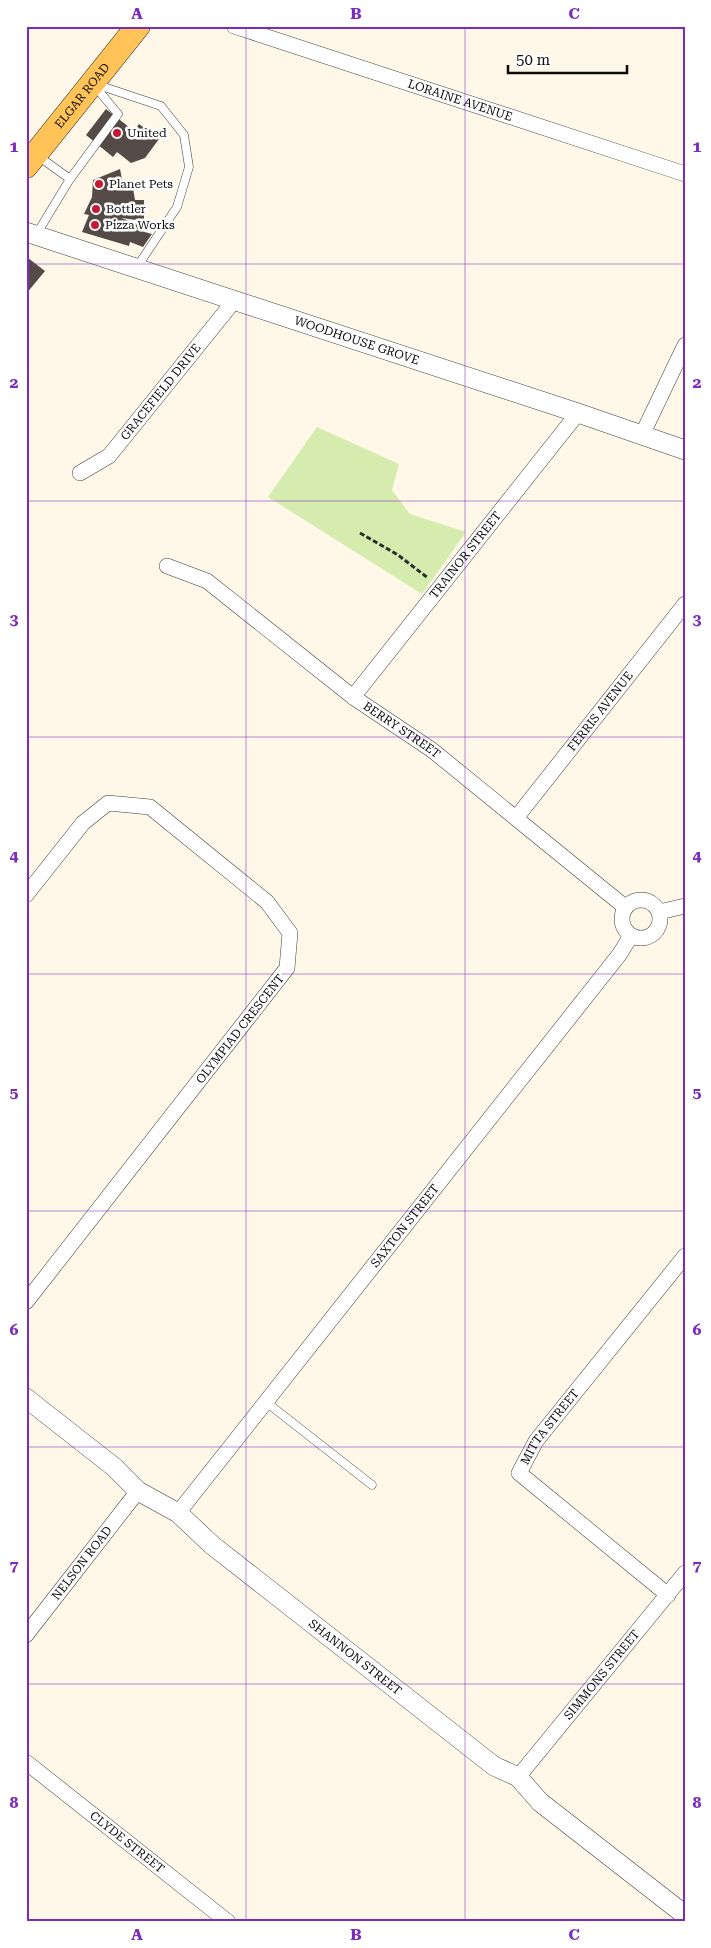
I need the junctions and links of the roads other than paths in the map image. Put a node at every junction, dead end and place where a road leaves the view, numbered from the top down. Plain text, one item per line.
1 (138, 26) edge
2 (234, 26) edge
3 (93, 83) junction
4 (31, 160) edge
5 (685, 174) edge
6 (70, 179) junction
7 (31, 234) edge
8 (136, 269) junction
9 (234, 301) junction
10 (685, 344) edge
11 (578, 413) junction
12 (642, 435) junction
13 (685, 450) edge
14 (80, 473) dead end
15 (168, 566) dead end
16 (685, 604) edge
17 (353, 696) junction
18 (516, 818) junction
19 (26, 895) edge
20 (685, 906) edge
21 (625, 907) junction
22 (659, 912) junction
23 (631, 936) junction
24 (685, 1256) edge
25 (26, 1302) edge
26 (26, 1398) edge
27 (266, 1402) junction
28 (372, 1485) dead end
29 (138, 1491) junction
30 (178, 1513) junction
31 (685, 1573) edge
32 (668, 1595) junction
33 (26, 1635) edge
34 (26, 1762) edge
35 (518, 1777) junction
36 (683, 1909) edge
37 (228, 1922) edge

1 - 3 main road, ELGAR ROAD
2 - 5 street, LORAINE AVENUE
3 - 4 main road, ELGAR ROAD
3 - 6 lane
3 - 8 lane
4 - 6 lane
6 - 7 lane
7 - 8 street, WOODHOUSE GROVE
8 - 9 street, WOODHOUSE GROVE
9 - 11 street, WOODHOUSE GROVE
9 - 14 street, GRACEFIELD DRIVE
10 - 12 street
11 - 12 street, WOODHOUSE GROVE
11 - 17 street, TRAINOR STREET
12 - 13 street, WOODHOUSE GROVE
15 - 17 street, BERRY STREET
16 - 18 street, FERRIS AVENUE
17 - 18 street, BERRY STREET
18 - 21 street, BERRY STREET
19 - 25 street, OLYMPIAD CRESCENT
20 - 22 street
21 - 22 street
21 - 23 street
22 - 23 street
23 - 27 street, SAXTON STREET
24 - 32 street, MITTA STREET
26 - 29 street, SHANNON STREET
27 - 28 lane
27 - 30 street, SAXTON STREET
29 - 30 street, SHANNON STREET
29 - 33 street, NELSON ROAD
30 - 35 street, SHANNON STREET
31 - 32 street, SIMMONS STREET
32 - 35 street, SIMMONS STREET
34 - 37 street, CLYDE STREET
35 - 36 street, SHANNON STREET

